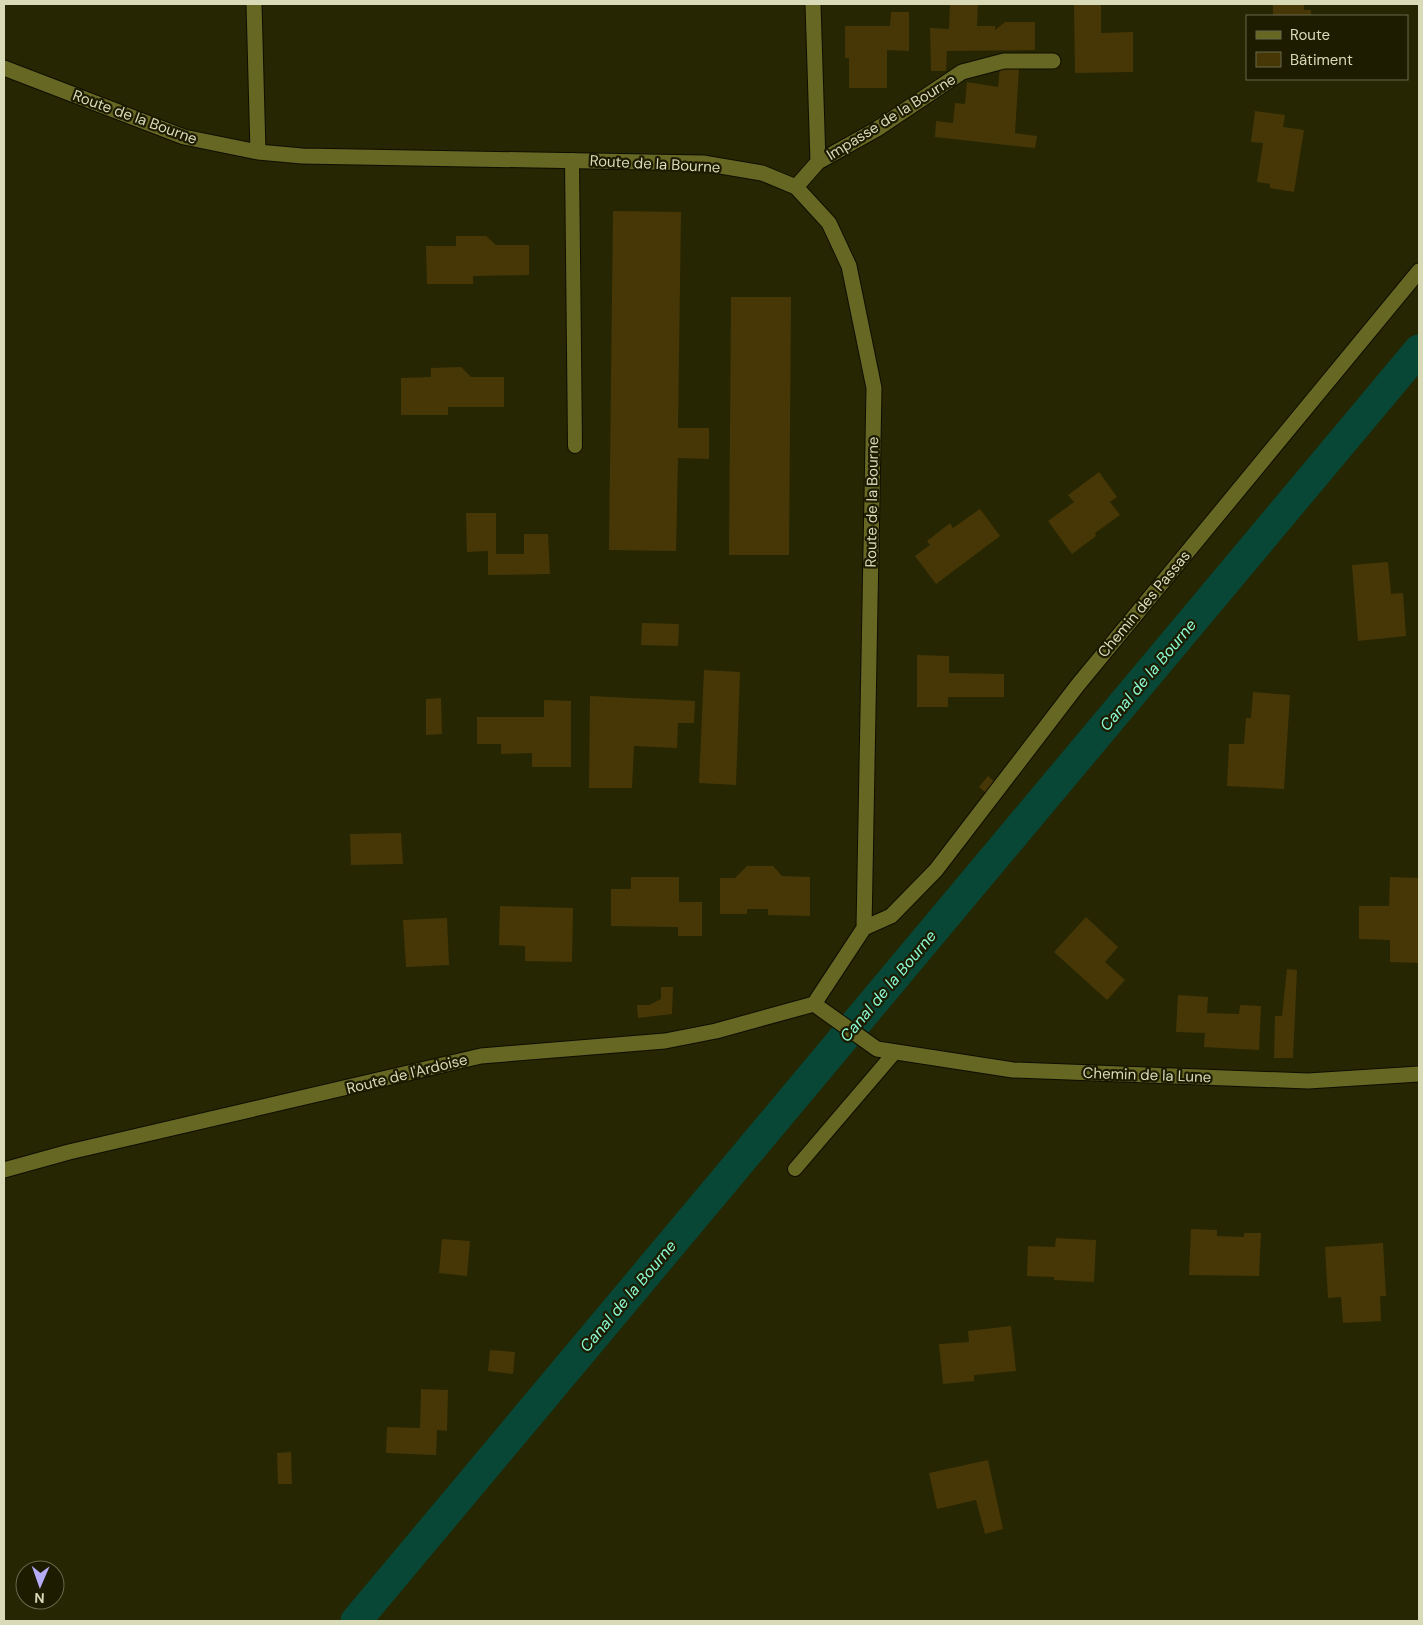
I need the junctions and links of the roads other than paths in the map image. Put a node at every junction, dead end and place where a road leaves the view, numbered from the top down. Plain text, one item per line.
1 (254, 4) edge
2 (813, 4) edge
3 (1053, 61) dead end
4 (4, 68) edge
5 (258, 152) junction
6 (572, 160) junction
7 (818, 162) junction
8 (796, 187) junction
9 (1419, 271) edge
10 (575, 446) dead end
11 (864, 928) junction
12 (814, 1004) junction
13 (895, 1052) junction
14 (1419, 1074) edge
15 (795, 1169) dead end
16 (4, 1170) edge

1 - 5 street
2 - 7 street, Impasse de la Bourne
3 - 7 street, Impasse de la Bourne
4 - 5 street, Route de la Bourne
5 - 6 street, Route de la Bourne
6 - 8 street, Route de la Bourne
6 - 10 lane
7 - 8 street, Impasse de la Bourne
8 - 11 street, Route de la Bourne
9 - 11 street, Chemin des Passas
11 - 12 street
12 - 13 street, Chemin de la Lune
12 - 16 street, Route de l'Ardoise
13 - 14 street, Chemin de la Lune
13 - 15 lane

